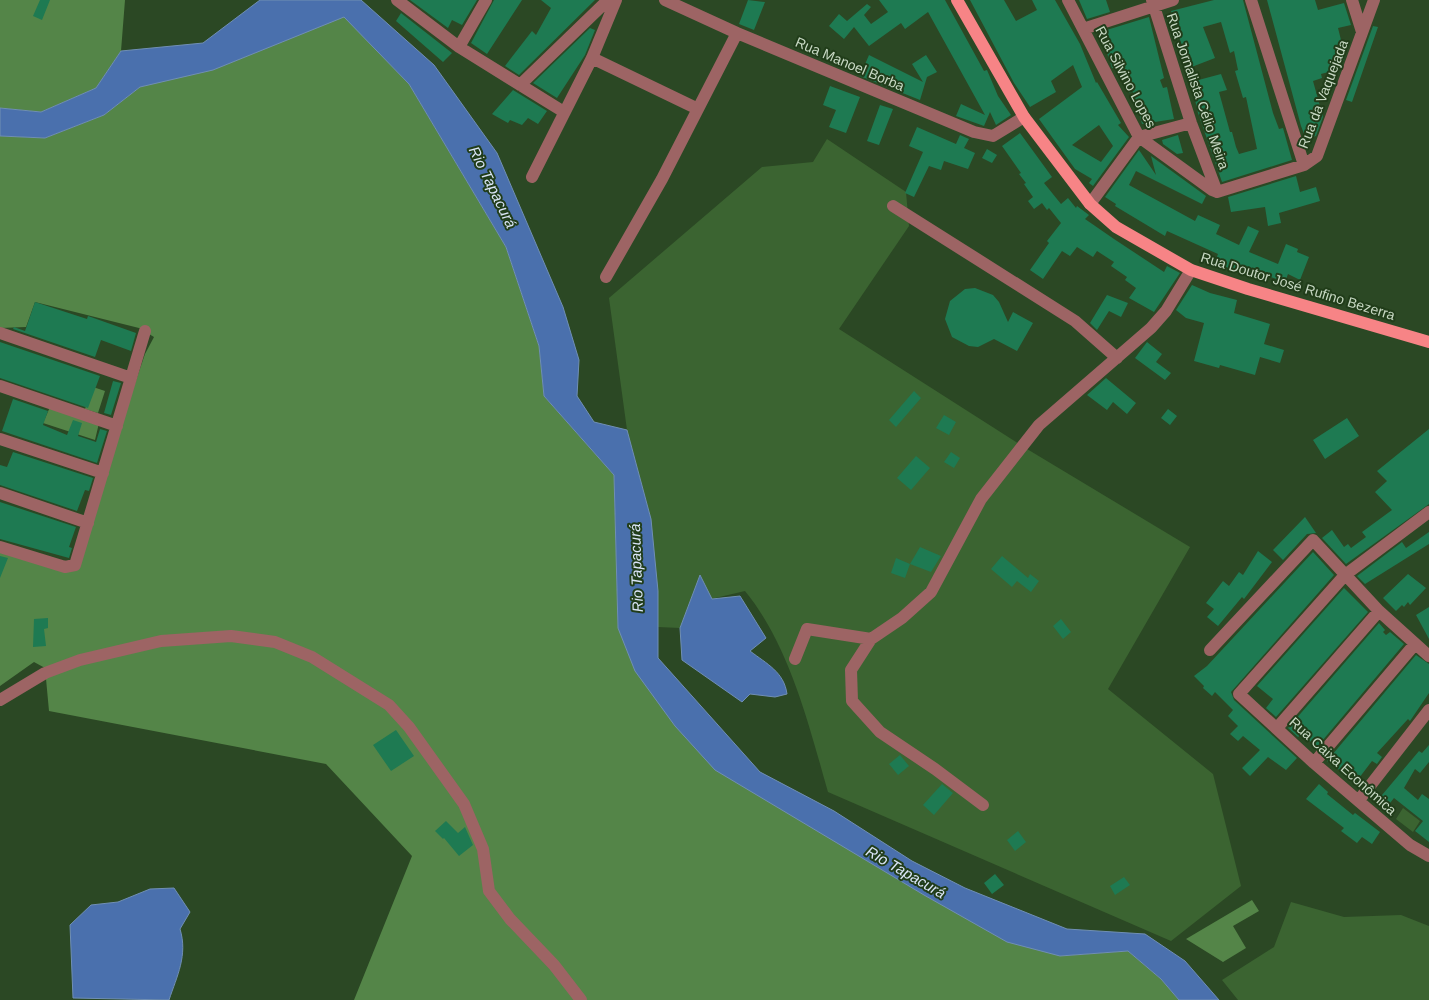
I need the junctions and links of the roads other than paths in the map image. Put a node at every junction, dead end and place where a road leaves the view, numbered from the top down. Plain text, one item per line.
1 (397, 0) edge
2 (486, 0) edge
3 (608, 0) edge
4 (616, 0) edge
5 (665, 0) edge
6 (957, 0) edge
7 (1068, 0) edge
8 (1173, 0) edge
9 (1251, 0) edge
10 (1352, 0) edge
11 (1374, 0) edge
12 (1153, 3) edge
13 (1083, 29) junction
14 (1362, 32) junction
15 (737, 34) junction
16 (459, 47) junction
17 (592, 58) junction
18 (520, 85) junction
19 (698, 109) junction
20 (564, 112) junction
21 (1024, 117) junction
22 (1191, 123) junction
23 (1139, 137) junction
24 (1304, 166) junction
25 (532, 177) dead end
26 (1218, 192) junction
27 (1090, 204) junction
28 (893, 206) dead end
29 (1191, 270) junction
30 (606, 277) dead end
31 (145, 330) dead end
32 (0, 334) edge
33 (1429, 342) edge
34 (1117, 358) junction
35 (131, 378) junction
36 (0, 386) edge
37 (117, 426) junction
38 (0, 439) edge
39 (104, 472) junction
40 (0, 493) edge
41 (1429, 512) edge
42 (88, 523) junction
43 (0, 547) edge
44 (1345, 575) junction
45 (1379, 611) junction
46 (871, 639) junction
47 (1415, 644) junction
48 (1210, 650) dead end
49 (1429, 656) edge
50 (794, 659) dead end
51 (0, 700) edge
52 (1429, 710) edge
53 (1278, 728) junction
54 (1314, 763) junction
55 (1359, 800) junction
56 (983, 805) dead end
57 (1429, 856) edge
58 (581, 1000) edge

1 - 16 street
2 - 16 street
3 - 18 street
4 - 17 street
5 - 15 street, Rua Manoel Borba
6 - 21 main road, Rua Doutor José Rufino Bezerra
7 - 13 street, Rua Silvino Lopes
8 - 12 street
9 - 24 street
10 - 14 street
11 - 14 street, Rua da Vaquejada
12 - 13 street
12 - 22 street, Rua Jornalista Célio Meira
13 - 23 street, Rua Silvino Lopes
14 - 24 street, Rua da Vaquejada
15 - 19 street
15 - 21 street, Rua Manoel Borba
16 - 18 street
17 - 19 street
17 - 20 street
18 - 20 street
19 - 30 street
20 - 25 street
21 - 27 main road, Rua Doutor José Rufino Bezerra
22 - 23 street
22 - 26 street, Rua Jornalista Célio Meira
23 - 26 street, Rua Silvino Lopes
23 - 27 street
24 - 26 street, Rua da Vaquejada
27 - 29 main road, Rua Doutor José Rufino Bezerra
28 - 34 street
29 - 33 main road, Rua Doutor José Rufino Bezerra
29 - 34 street
31 - 35 street
32 - 35 street
34 - 46 street
35 - 37 street
36 - 37 street
37 - 39 street
38 - 39 street
39 - 42 street
40 - 42 street
41 - 44 street
42 - 43 street
44 - 45 street
44 - 48 street
44 - 53 street, Rua Caixa Econômica
45 - 47 street
45 - 53 street
46 - 50 street
46 - 56 street
47 - 49 street
47 - 54 street
51 - 58 street
52 - 55 street
53 - 54 street, Rua Caixa Econômica
54 - 55 street, Rua Caixa Econômica
55 - 57 street, Rua Caixa Econômica

